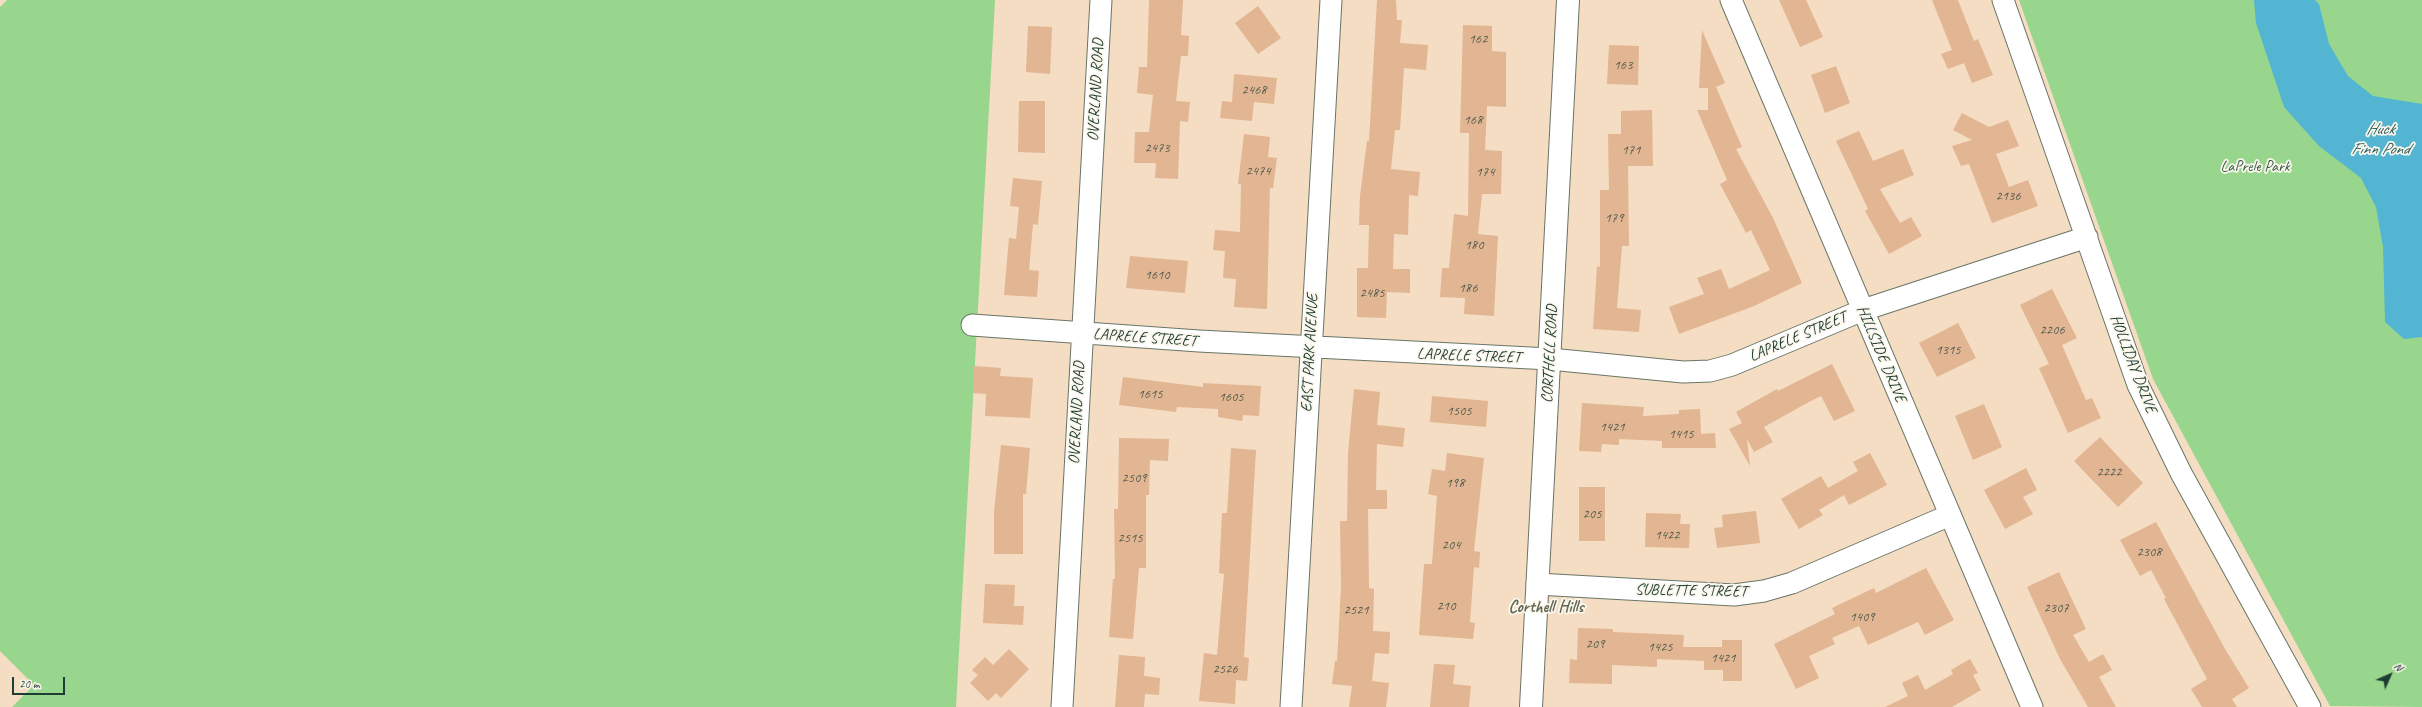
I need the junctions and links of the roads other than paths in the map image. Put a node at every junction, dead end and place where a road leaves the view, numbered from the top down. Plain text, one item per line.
1 (1101, 0) edge
2 (1331, 0) edge
3 (1568, 0) edge
4 (1731, 0) edge
5 (2002, 0) edge
6 (2087, 237) junction
7 (1863, 310) junction
8 (972, 325) dead end
9 (1082, 334) junction
10 (1311, 347) junction
11 (1550, 359) junction
12 (1950, 516) junction
13 (1538, 584) junction
14 (1062, 707) edge
15 (1291, 707) edge
16 (1531, 707) edge
17 (2032, 707) edge
18 (2310, 707) edge

1 - 9 street, OVERLAND ROAD
2 - 10 street, EAST PARK AVENUE
3 - 11 street, CORTHELL ROAD
4 - 7 street, HILLSIDE DRIVE
5 - 6 street, HOLLIDAY DRIVE
6 - 7 street, LAPRELE STREET
6 - 18 street, HOLLIDAY DRIVE
7 - 11 street, LAPRELE STREET
7 - 12 street, HILLSIDE DRIVE
8 - 9 street, LAPRELE STREET
9 - 10 street, LAPRELE STREET
9 - 14 street, OVERLAND ROAD
10 - 11 street, LAPRELE STREET
10 - 15 street, EAST PARK AVENUE
11 - 13 street, CORTHELL ROAD
12 - 13 street, SUBLETTE STREET
12 - 17 street, HILLSIDE DRIVE
13 - 16 street, CORTHELL ROAD

